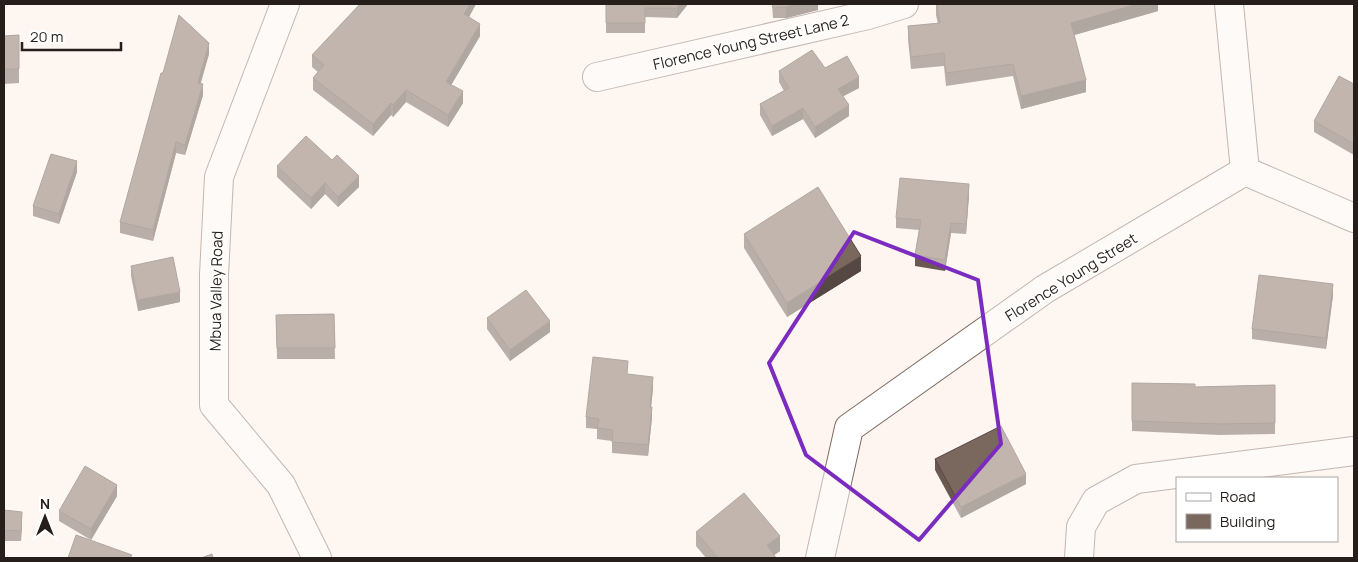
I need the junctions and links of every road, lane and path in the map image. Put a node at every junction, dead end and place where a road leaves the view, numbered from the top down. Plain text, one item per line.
1 (286, 4) edge
2 (904, 4) edge
3 (1229, 4) edge
4 (596, 77) dead end
5 (1245, 171) junction
6 (1354, 218) edge
7 (1354, 452) edge
8 (317, 558) edge
9 (820, 558) edge
10 (1079, 558) edge

1 - 8 street, Mbua Valley Road
2 - 4 street, Florence Young Street Lane 2
3 - 5 street
5 - 6 street
5 - 9 street, Florence Young Street
7 - 10 street

